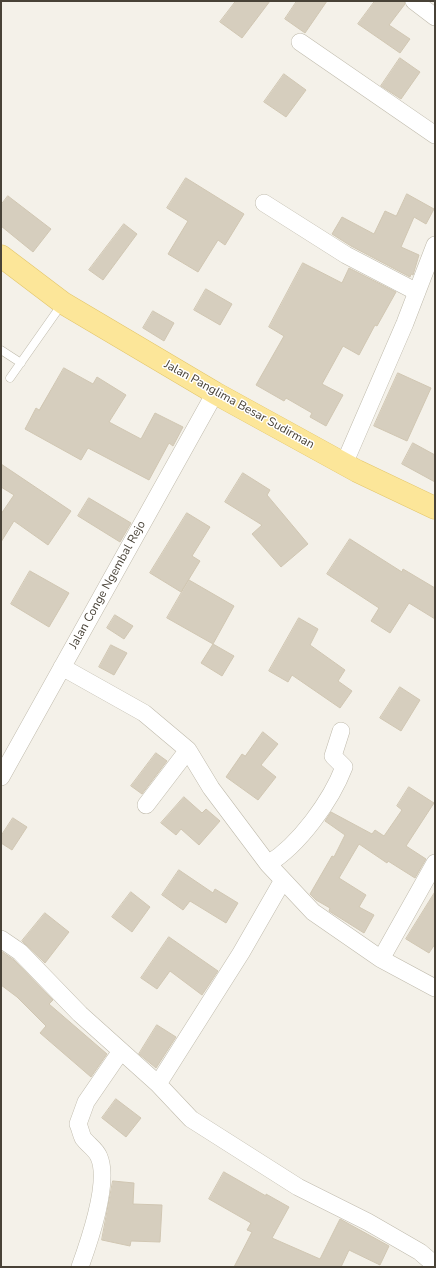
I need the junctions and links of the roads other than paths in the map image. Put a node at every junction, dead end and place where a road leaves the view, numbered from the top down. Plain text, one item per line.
1 (414, 1) edge
2 (435, 17) edge
3 (300, 42) dead end
4 (435, 135) edge
5 (264, 203) dead end
6 (435, 246) edge
7 (1, 256) edge
8 (1, 275) edge
9 (417, 292) junction
10 (55, 298) junction
11 (1, 350) edge
12 (21, 363) junction
13 (10, 378) dead end
14 (215, 393) junction
15 (344, 464) junction
16 (435, 508) edge
17 (62, 667) junction
18 (341, 731) dead end
19 (188, 750) junction
20 (1, 777) edge
21 (146, 805) dead end
22 (435, 863) edge
23 (268, 864) junction
24 (283, 880) junction
25 (1, 938) edge
26 (382, 959) junction
27 (435, 988) edge
28 (121, 1051) junction
29 (158, 1084) junction
30 (435, 1265) edge
31 (80, 1267) edge

1 - 2 street
3 - 4 street
5 - 9 street
6 - 9 street
7 - 10 main road, Jalan Panglima Besar Sudirman
8 - 10 main road, Jalan Panglima Besar Sudirman
9 - 15 street
10 - 12 lane
10 - 14 main road, Jalan Panglima Besar Sudirman
11 - 12 lane
12 - 13 lane
14 - 15 main road, Jalan Panglima Besar Sudirman
14 - 17 street, Jalan Conge Ngembal Rejo
15 - 16 main road, Jalan Panglima Besar Sudirman
17 - 19 street
17 - 20 street, Jalan Conge Ngembal Rejo
18 - 23 street
19 - 21 street
19 - 23 street
22 - 26 street
23 - 24 street
24 - 26 street
24 - 29 street
25 - 28 street
26 - 27 street
28 - 29 street
28 - 31 street
29 - 30 street

